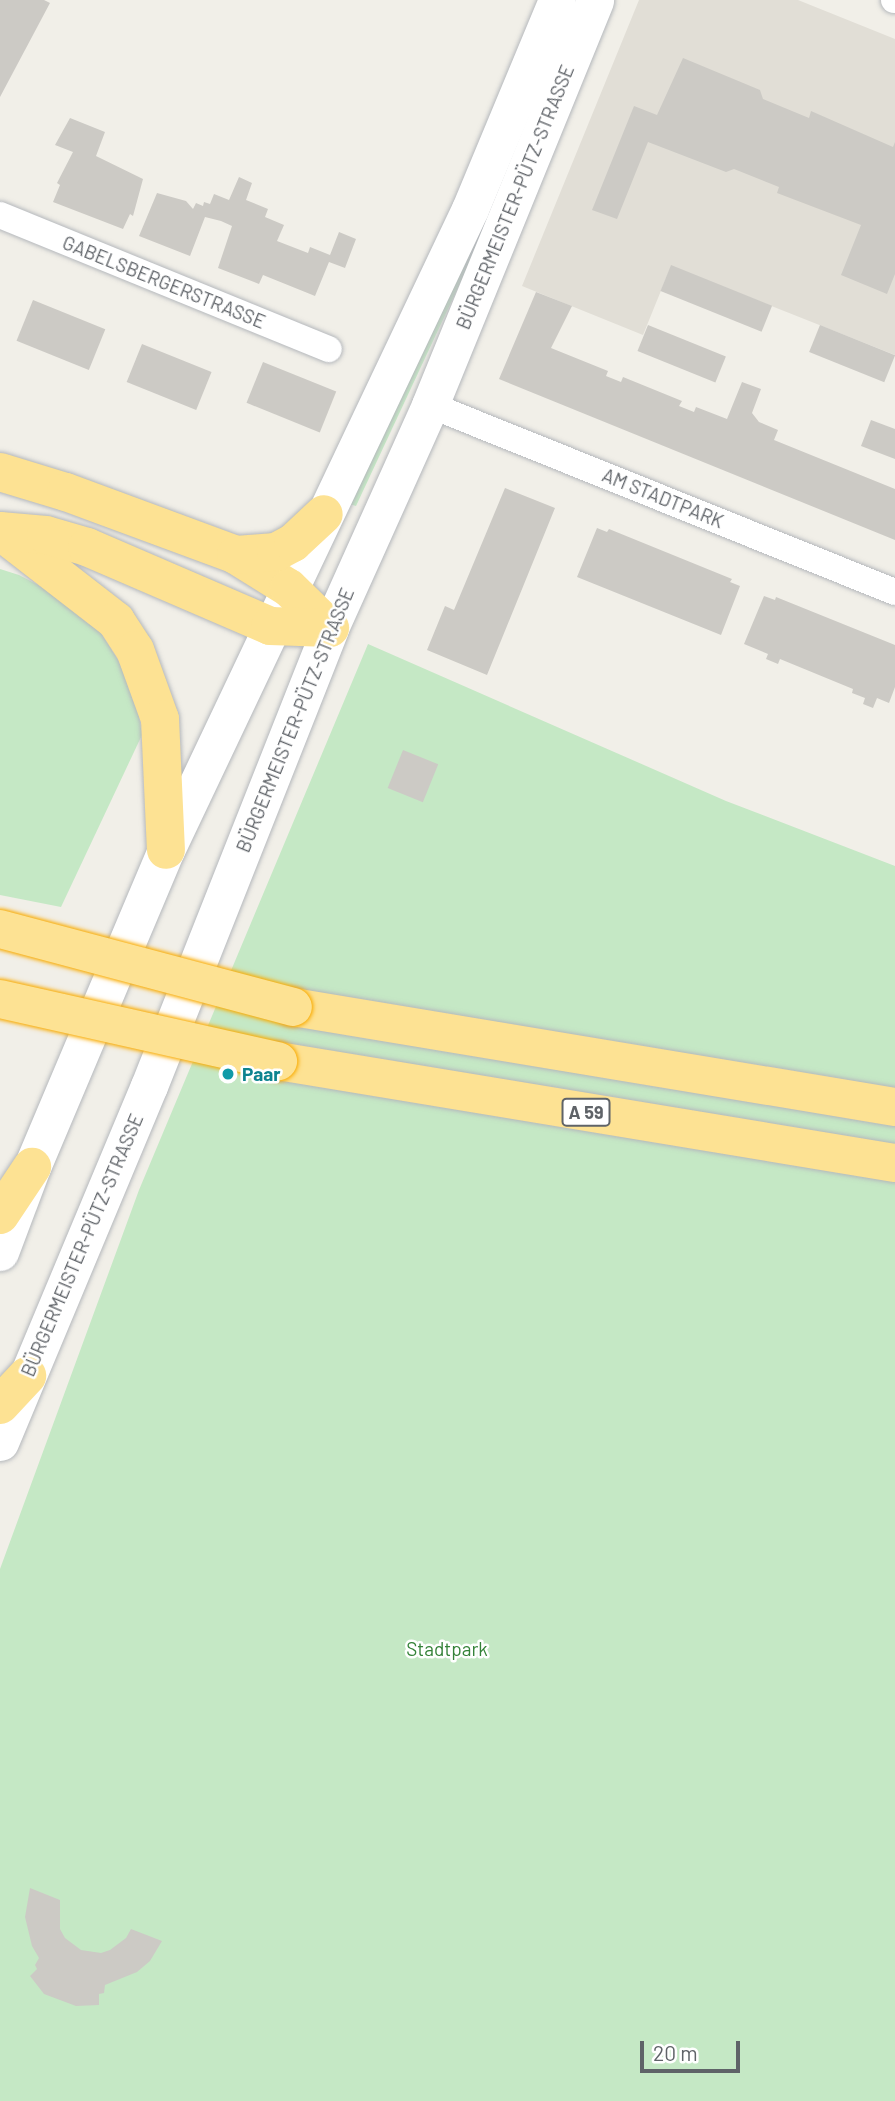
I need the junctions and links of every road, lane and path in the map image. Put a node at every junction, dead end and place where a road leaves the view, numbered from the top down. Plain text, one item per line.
1 (557, 0) edge
2 (595, 0) edge
3 (0, 215) edge
4 (329, 349) dead end
5 (430, 405) junction
6 (0, 472) edge
7 (324, 514) junction
8 (0, 531) edge
9 (236, 555) junction
10 (289, 588) junction
11 (895, 592) edge
12 (270, 626) junction
13 (330, 628) junction
14 (166, 850) junction
15 (0, 929) edge
16 (0, 999) edge
17 (895, 1107) edge
18 (895, 1163) edge
19 (32, 1167) junction
20 (0, 1215) edge
21 (0, 1252) edge
22 (27, 1376) junction
23 (0, 1405) edge
24 (0, 1442) edge

1 - 7 main road, BÜRGERMEISTER-PÜTZ-STRASSE
2 - 5 main road, BÜRGERMEISTER-PÜTZ-STRASSE
3 - 4 street, GABELSBERGERSTRASSE
5 - 11 street, AM STADTPARK
5 - 13 main road, BÜRGERMEISTER-PÜTZ-STRASSE
6 - 9 highway
7 - 9 highway
7 - 10 main road, BÜRGERMEISTER-PÜTZ-STRASSE
8 - 12 highway
8 - 14 highway
9 - 10 highway
10 - 12 main road, BÜRGERMEISTER-PÜTZ-STRASSE
10 - 13 highway
12 - 13 highway
12 - 14 main road, BÜRGERMEISTER-PÜTZ-STRASSE
13 - 22 main road, BÜRGERMEISTER-PÜTZ-STRASSE
14 - 19 main road, BÜRGERMEISTER-PÜTZ-STRASSE
15 - 17 highway, bridge
16 - 18 highway, A 59, bridge
19 - 20 highway
19 - 21 main road, BÜRGERMEISTER-PÜTZ-STRASSE
22 - 23 highway
22 - 24 main road, BÜRGERMEISTER-PÜTZ-STRASSE

